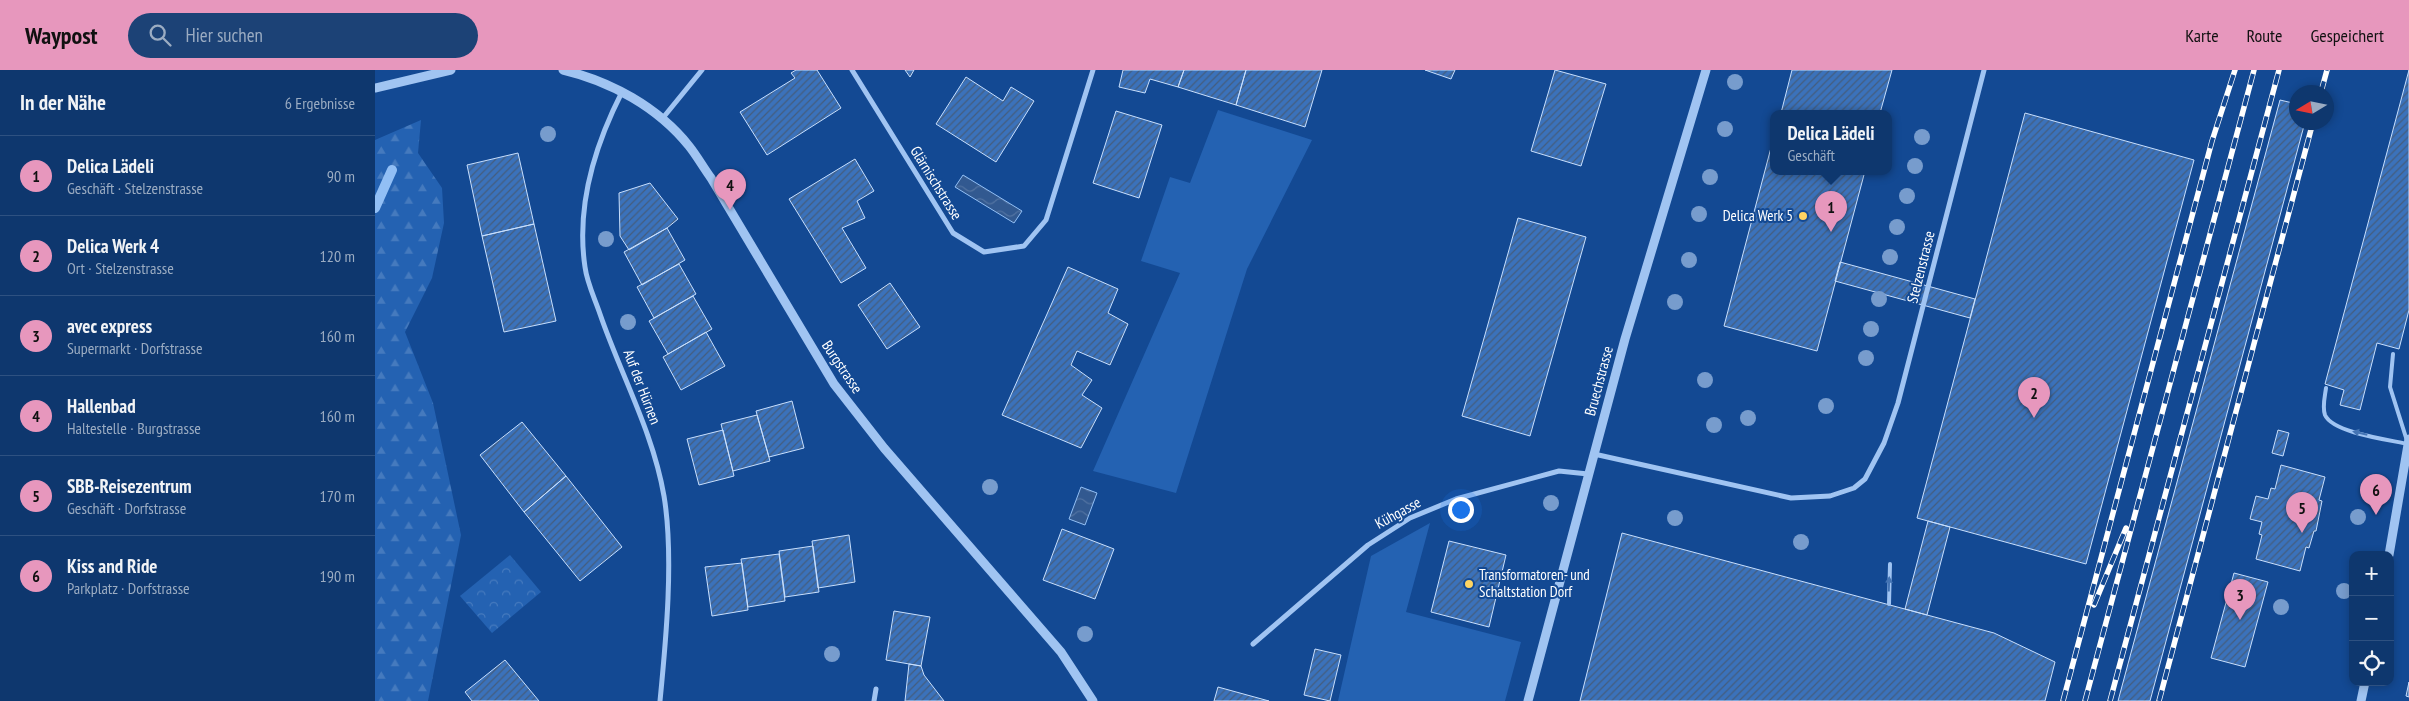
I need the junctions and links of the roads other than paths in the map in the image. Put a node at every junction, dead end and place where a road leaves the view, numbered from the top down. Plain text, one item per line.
1 (451, 70) edge
2 (563, 70) edge
3 (702, 70) edge
4 (853, 70) edge
5 (1093, 70) edge
6 (1706, 70) edge
7 (1984, 70) edge
8 (375, 88) edge
9 (623, 92) junction
10 (661, 119) junction
11 (2393, 354) dead end
12 (2326, 388) dead end
13 (2409, 442) edge
14 (1593, 454) junction
15 (1588, 474) junction
16 (2390, 551) edge
17 (1890, 564) dead end
18 (1889, 604) dead end
19 (1253, 644) dead end
20 (2364, 686) edge
21 (876, 689) dead end
22 (660, 701) edge
23 (874, 701) edge
24 (1093, 701) edge
25 (1528, 701) edge
26 (2361, 701) edge

1 - 8 street
2 - 9 street, Burgstrasse
3 - 10 street
4 - 5 street, Glärnischstrasse
6 - 14 street, Bruechstrasse
7 - 14 street, Stelzenstrasse
9 - 10 street, Burgstrasse
9 - 22 street, Auf der Hürnen
10 - 24 street, Burgstrasse
11 - 13 lane
13 -> 12 lane
13 - 16 street
14 - 15 street, Bruechstrasse
15 - 19 street, Kühgasse
15 - 25 street, Bruechstrasse
18 -> 17 lane
20 - 26 street
21 - 23 street

